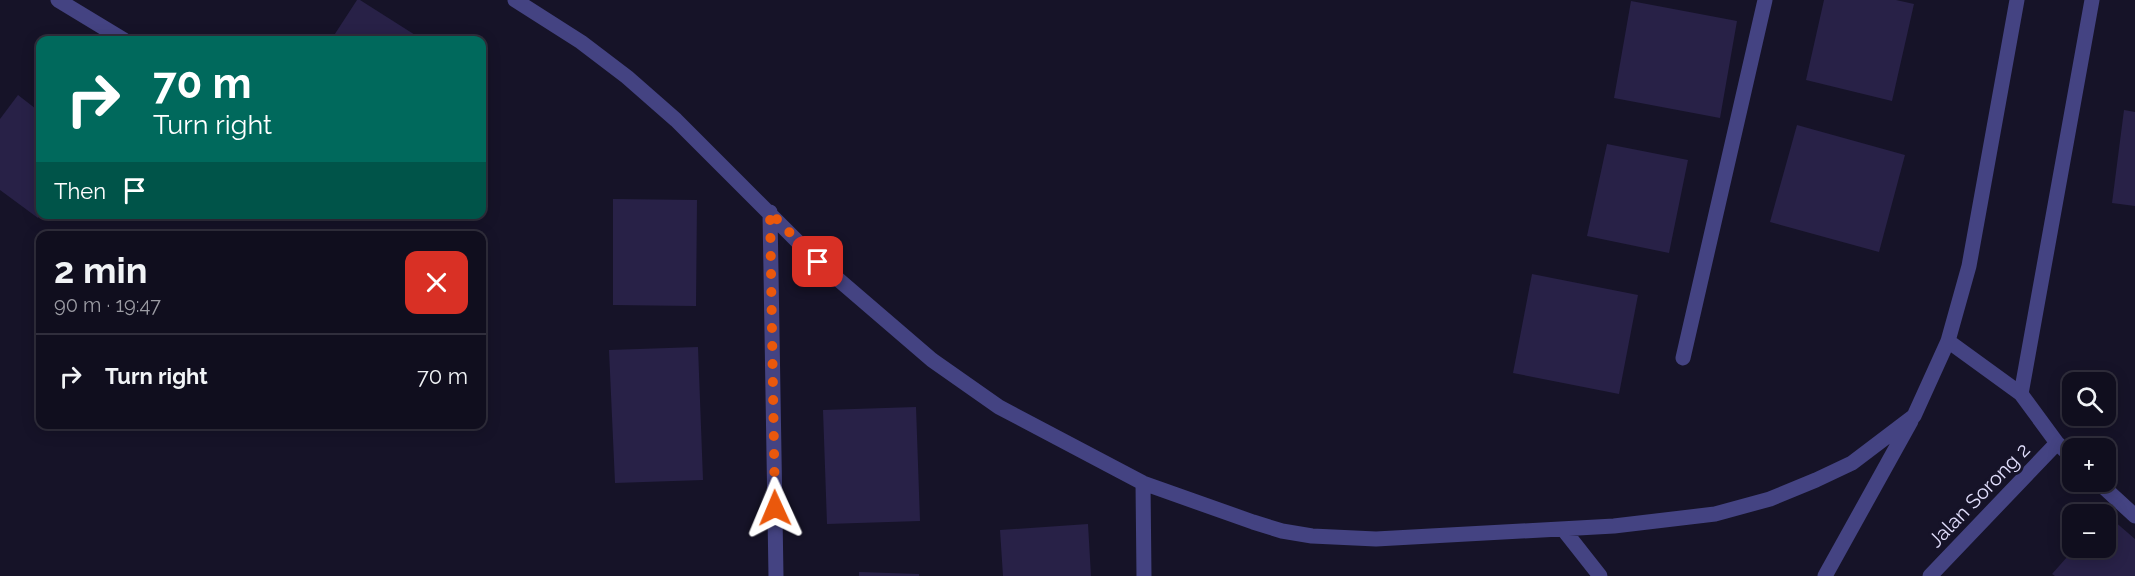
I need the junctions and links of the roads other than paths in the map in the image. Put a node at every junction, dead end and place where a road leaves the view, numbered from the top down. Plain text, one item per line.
1 (58, 0) edge
2 (515, 0) edge
3 (1765, 0) edge
4 (2017, 0) edge
5 (2092, 0) edge
6 (117, 36) edge
7 (770, 212) junction
8 (1948, 341) junction
9 (1683, 358) dead end
10 (2021, 394) junction
11 (1914, 416) junction
12 (2057, 443) junction
13 (2062, 448) edge
14 (1143, 483) junction
15 (2109, 492) edge
16 (2135, 516) edge
17 (1563, 529) junction
18 (776, 576) edge
19 (1144, 576) edge
20 (1600, 576) edge
21 (1826, 576) edge
22 (1930, 576) edge

1 - 6 street
2 - 7 street
3 - 9 street
4 - 8 street
5 - 10 street
7 - 14 street
7 - 18 street
8 - 10 street
8 - 11 street
10 - 12 street
11 - 17 street
11 - 21 street
12 - 13 street
12 - 22 street, Jalan Sorong 2
14 - 17 street
14 - 19 street
15 - 16 street
17 - 20 street

